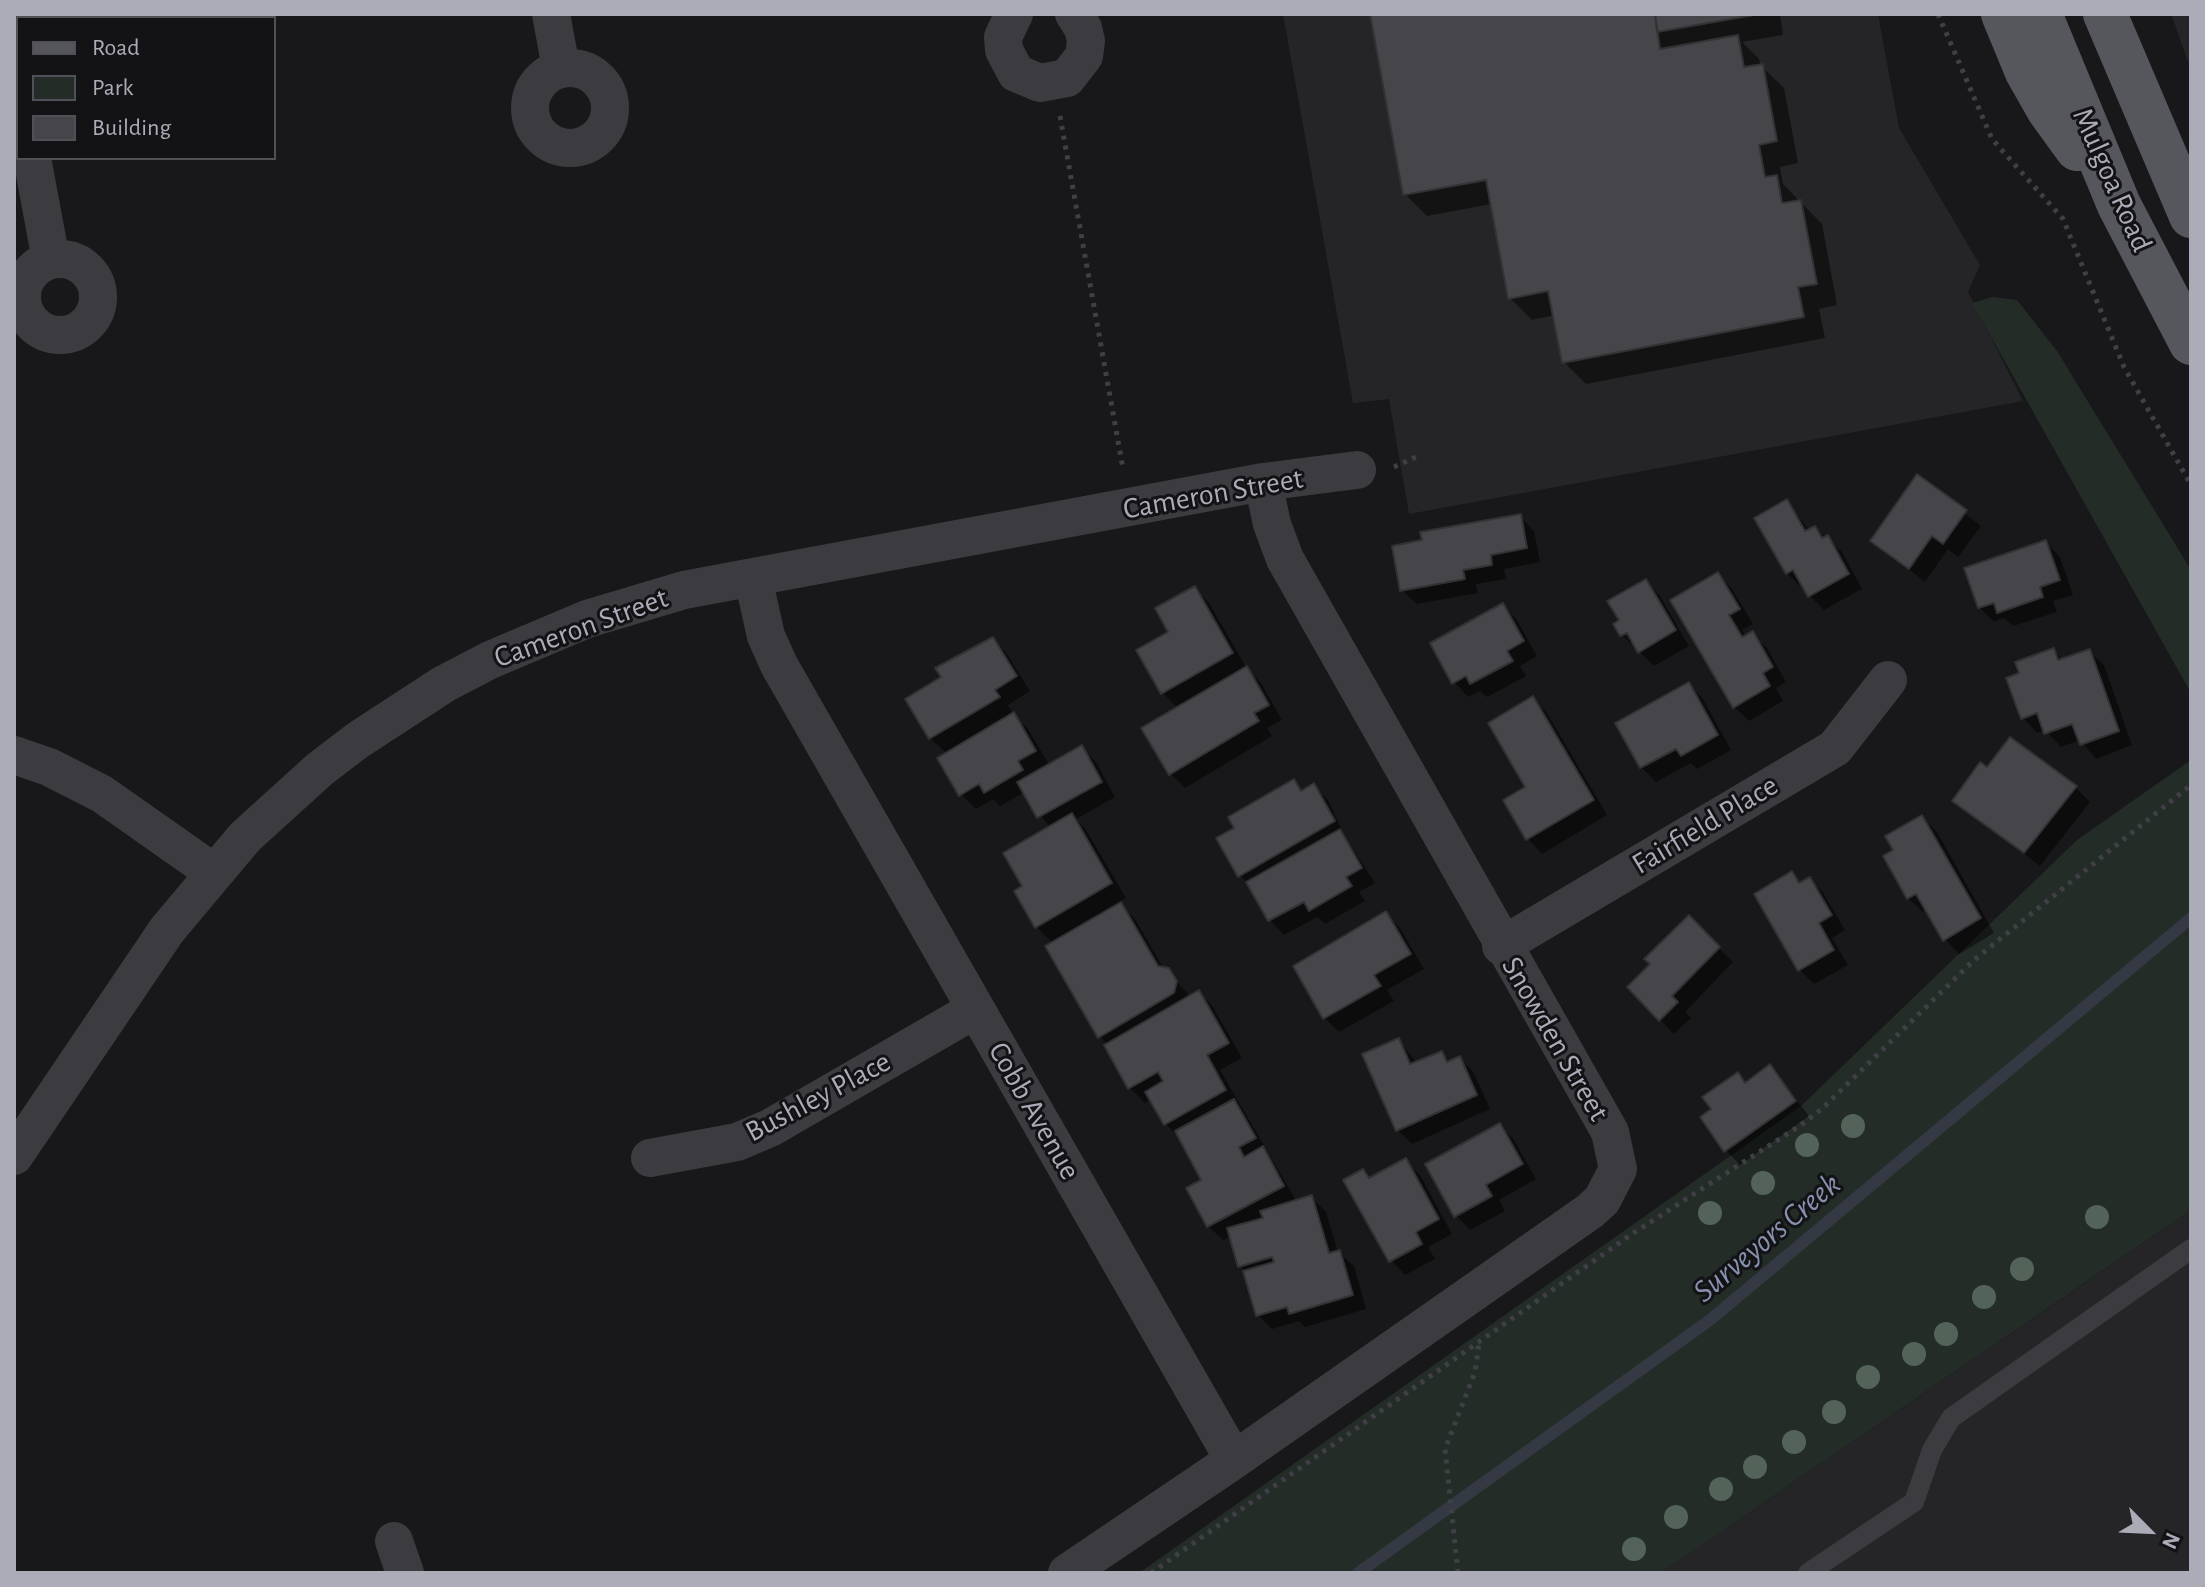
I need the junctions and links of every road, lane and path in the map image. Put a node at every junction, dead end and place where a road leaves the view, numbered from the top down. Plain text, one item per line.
1 (551, 14) edge
2 (1014, 14) edge
3 (1074, 14) edge
4 (1938, 14) edge
5 (2003, 14) edge
6 (2040, 14) edge
7 (2105, 14) edge
8 (561, 68) dead end
9 (1057, 101) dead end
10 (32, 160) edge
11 (2119, 205) junction
12 (2191, 216) edge
13 (51, 260) dead end
14 (2191, 343) edge
15 (1357, 470) dead end
16 (1126, 481) dead end
17 (1263, 482) junction
18 (2191, 485) edge
19 (753, 578) junction
20 (1888, 680) dead end
21 (14, 755) edge
22 (2191, 785) edge
23 (213, 872) junction
24 (1501, 946) junction
25 (976, 1009) junction
26 (14, 1156) edge
27 (650, 1158) dead end
28 (2191, 1249) edge
29 (1479, 1343) junction
30 (1234, 1460) junction
31 (1067, 1573) edge
32 (1151, 1573) edge
33 (1458, 1573) edge
34 (1808, 1573) edge

1 - 8 street
2 - 3 street
4 - 18 path
5 - 11 main road
6 - 11 main road, Mulgoa Road
7 - 12 main road, Mulgoa Road
9 - 16 path
10 - 13 street
11 - 14 main road, Mulgoa Road
15 - 17 street, Cameron Street
17 - 19 street, Cameron Street
17 - 24 street, Snowden Street
19 - 23 street, Cameron Street
19 - 25 street, Cobb Avenue
20 - 24 street, Fairfield Place
21 - 23 street
22 - 29 path
23 - 26 street, Cameron Street
24 - 30 street, Snowden Street
25 - 27 street, Bushley Place
25 - 30 street, Cobb Avenue
28 - 34 lane
29 - 32 path
29 - 33 path
30 - 31 street

